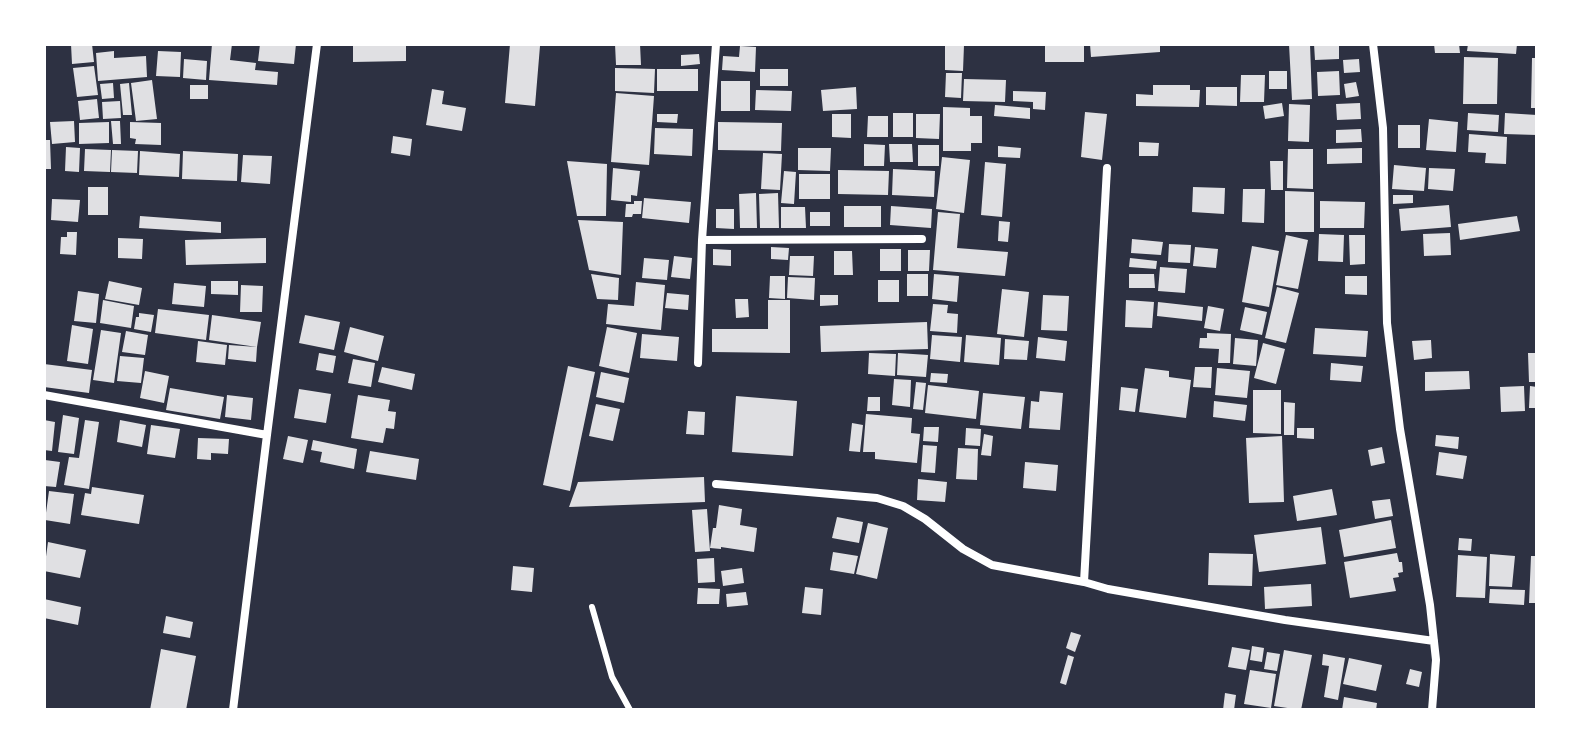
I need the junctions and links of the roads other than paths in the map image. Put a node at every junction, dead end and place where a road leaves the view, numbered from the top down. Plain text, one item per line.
1 (317, 44) edge
2 (716, 44) edge
3 (1373, 44) edge
4 (1107, 168) dead end
5 (922, 239) dead end
6 (702, 240) junction
7 (698, 363) dead end
8 (44, 395) edge
9 (267, 435) junction
10 (716, 484) dead end
11 (1084, 582) junction
12 (592, 607) dead end
13 (1434, 641) junction
14 (233, 710) edge
15 (630, 710) edge
16 (1432, 710) edge

1 - 9 street
2 - 6 street
3 - 13 street
4 - 11 street
5 - 6 street
6 - 7 street
8 - 9 street
9 - 14 street
10 - 11 street
11 - 13 street
12 - 15 lane
13 - 16 street

